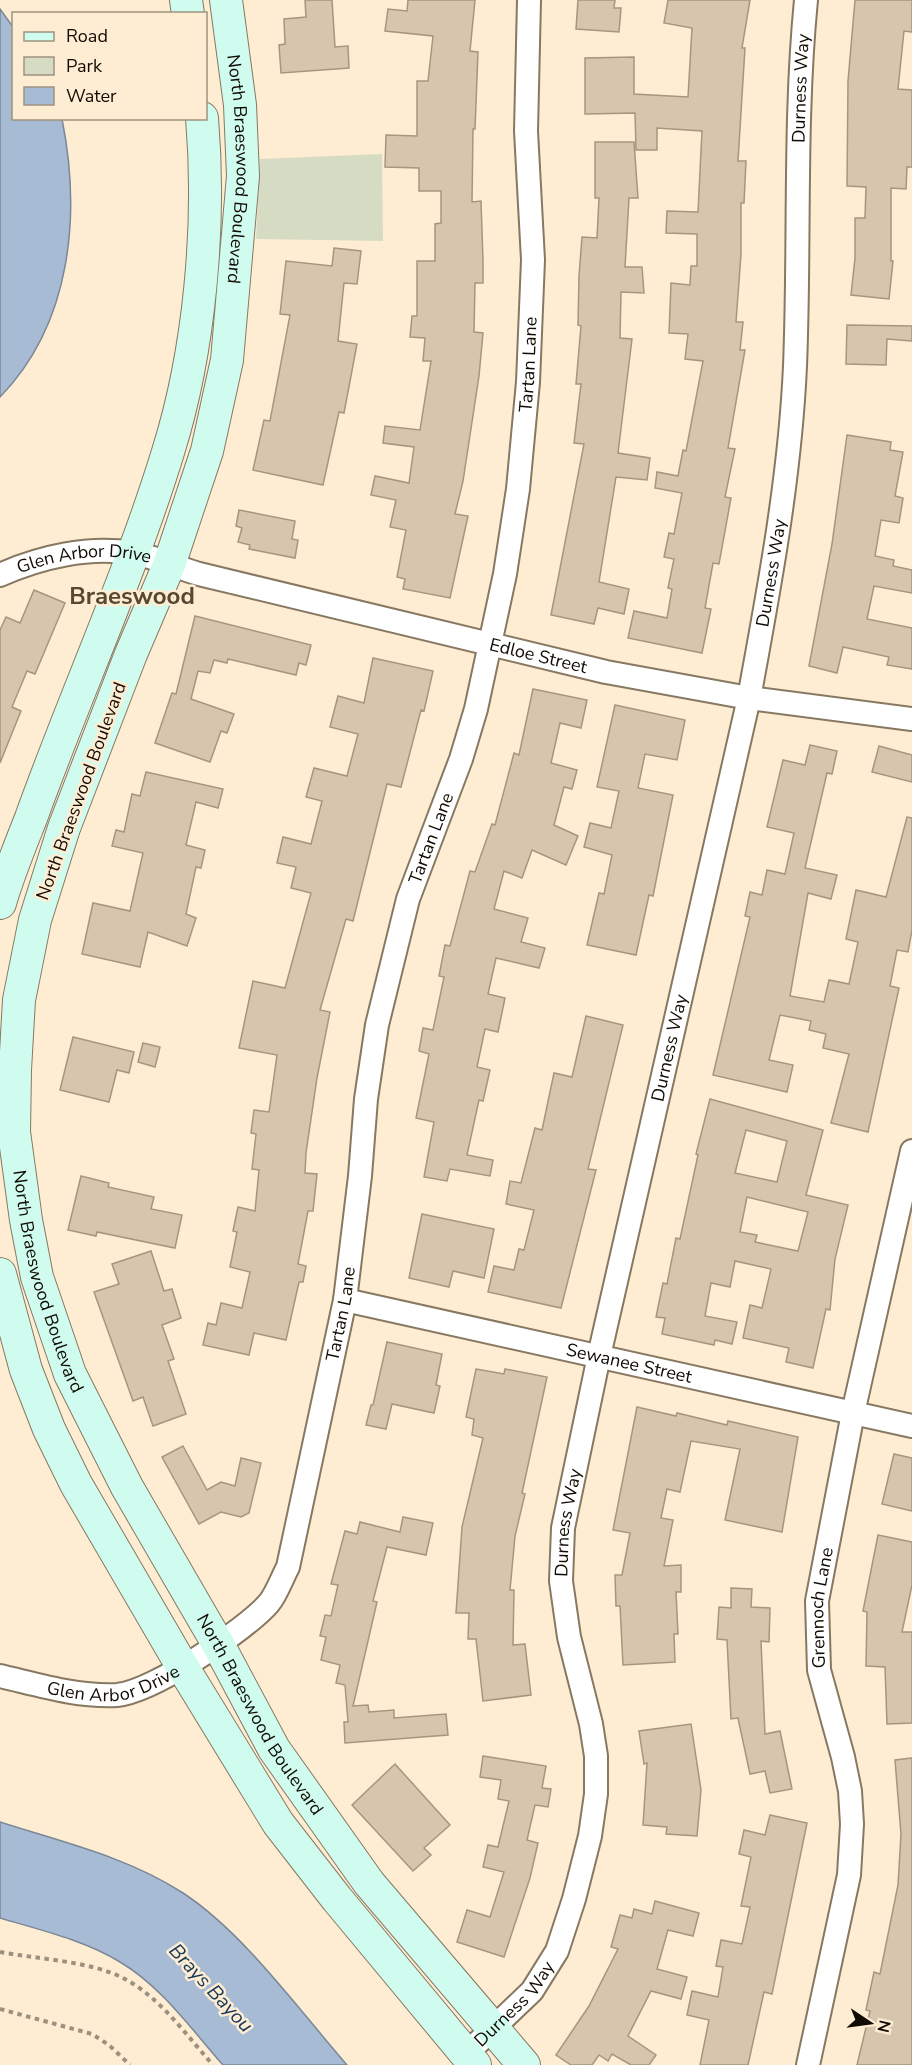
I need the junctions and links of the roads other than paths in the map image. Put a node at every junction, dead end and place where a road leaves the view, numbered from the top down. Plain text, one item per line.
1 (226, 0) edge
2 (529, 0) edge
3 (806, 0) edge
4 (202, 120) edge
5 (205, 234) junction
6 (240, 237) junction
7 (133, 553) junction
8 (169, 565) junction
9 (0, 575) edge
10 (490, 645) junction
11 (749, 698) junction
12 (912, 719) edge
13 (0, 903) edge
14 (7, 1126) edge
15 (912, 1152) edge
16 (0, 1274) edge
17 (345, 1300) junction
18 (599, 1356) junction
19 (853, 1413) junction
20 (912, 1426) edge
21 (218, 1644) junction
22 (182, 1666) junction
23 (0, 1676) edge
24 (493, 2028) junction
25 (471, 2059) edge
26 (524, 2065) edge
27 (807, 2065) edge

1 - 6 main road, North Braeswood Boulevard
2 - 10 street, Tartan Lane
3 - 11 street, Durness Way
4 - 5 main road, North Braeswood Boulevard
5 - 6 main road
5 - 7 main road, North Braeswood Boulevard
6 - 8 main road, North Braeswood Boulevard
7 - 8 street, Glen Arbor Drive
7 - 9 street, Glen Arbor Drive
7 - 13 main road, North Braeswood Boulevard
8 - 10 street, Edloe Street
8 - 14 main road, North Braeswood Boulevard
10 - 11 street, Edloe Street
10 - 17 street, Tartan Lane
11 - 12 street, Edloe Street
11 - 18 street, Durness Way
14 - 21 main road, North Braeswood Boulevard
15 - 19 street, Grennoch Lane
16 - 22 main road
17 - 18 street, Sewanee Street
17 - 21 street, Tartan Lane
18 - 19 street, Sewanee Street
18 - 24 street, Durness Way
19 - 20 street, Sewanee Street
19 - 27 street, Grennoch Lane
21 - 22 street, Glen Arbor Drive
21 - 24 main road, North Braeswood Boulevard
22 - 23 street, Glen Arbor Drive
22 - 25 main road
24 - 25 street, Durness Way
24 - 26 main road, North Braeswood Boulevard

